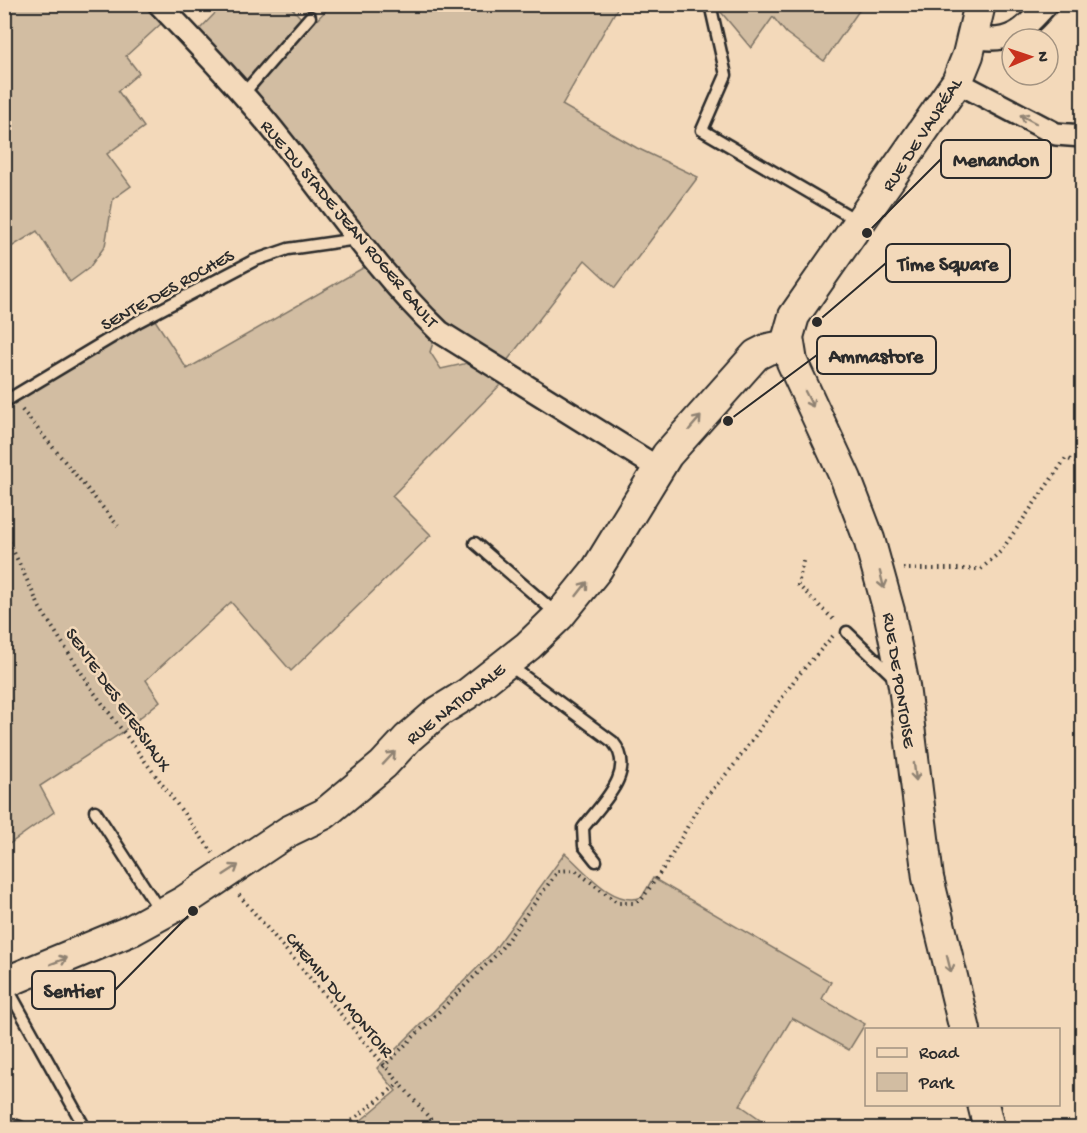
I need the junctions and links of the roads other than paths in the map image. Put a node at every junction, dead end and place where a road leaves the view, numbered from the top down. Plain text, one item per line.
1 (159, 4) edge
2 (710, 4) edge
3 (980, 4) edge
4 (1047, 4) edge
5 (310, 17) dead end
6 (973, 37) junction
7 (957, 82) junction
8 (243, 94) junction
9 (1083, 136) edge
10 (861, 223) junction
11 (358, 239) junction
12 (788, 345) junction
13 (9, 399) edge
14 (658, 468) junction
15 (475, 543) dead end
16 (559, 616) junction
17 (844, 630) road end
18 (507, 663) junction
19 (904, 686) junction
20 (95, 810) dead end
21 (596, 861) dead end
22 (162, 913) junction
23 (4, 983) edge
24 (964, 1028) edge
25 (984, 1106) edge
26 (4, 1122) edge
27 (20, 1127) dead end
28 (85, 1128) edge
29 (989, 1128) edge

1 - 8 street, RUE DU STADE JEAN ROGER GAULT
2 - 10 lane
3 - 6 street, RUE DE VAURÉAL
4 - 6 street
5 - 8 lane
6 - 7 street, RUE DE VAURÉAL
9 -> 7 street
7 - 10 street, RUE DE VAURÉAL
8 - 11 street, RUE DU STADE JEAN ROGER GAULT
10 - 12 street, RUE DE VAURÉAL
11 - 13 lane, SENTE DES ROCHES
11 - 14 street, RUE DU STADE JEAN ROGER GAULT
14 -> 12 street, RUE NATIONALE
12 -> 19 street, RUE DE PONTOISE
16 -> 14 street, RUE NATIONALE
15 - 16 lane
16 - 18 street, RUE NATIONALE
17 - 19 lane
18 - 21 lane
22 -> 18 street, RUE NATIONALE
19 -> 24 street, RUE DE PONTOISE
20 - 22 lane
23 -> 22 street, RUE NATIONALE
23 - 28 lane
25 - 29 street
26 - 27 lane

